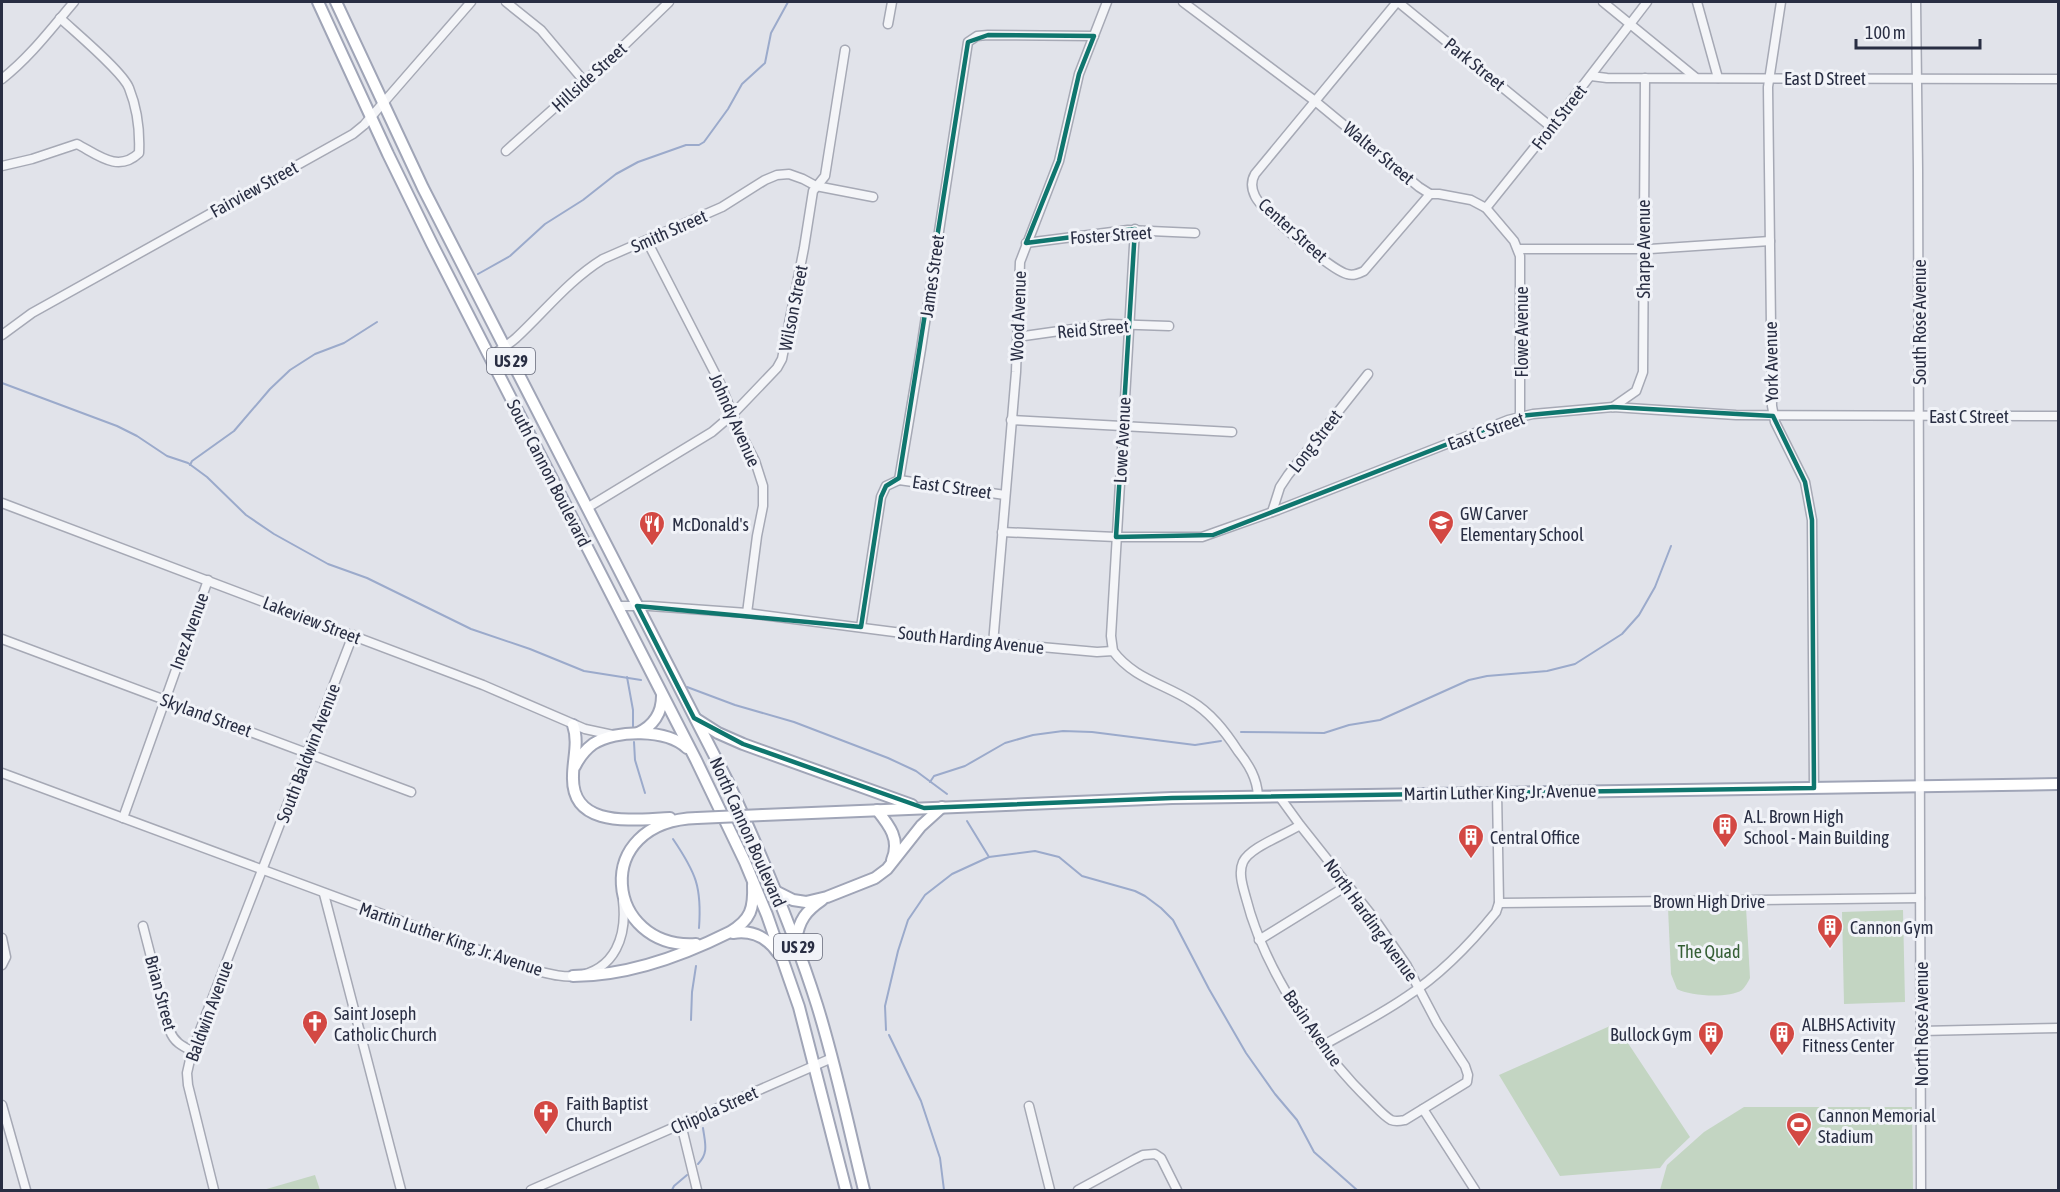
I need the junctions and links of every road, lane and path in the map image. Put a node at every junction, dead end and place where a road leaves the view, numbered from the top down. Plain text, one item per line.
1 (74, 2) edge
2 (318, 2) edge
3 (336, 2) edge
4 (471, 2) edge
5 (506, 2) edge
6 (669, 2) edge
7 (892, 2) edge
8 (1107, 2) edge
9 (1183, 2) edge
10 (1398, 2) edge
11 (1603, 2) edge
12 (1647, 2) edge
13 (1696, 2) edge
14 (1781, 2) edge
15 (1916, 2) edge
16 (60, 18) junction
17 (1629, 23) junction
18 (888, 24) dead end
19 (1094, 36) junction
20 (845, 50) dead end
21 (1591, 76) junction
22 (1645, 78) junction
23 (1696, 78) junction
24 (1718, 78) junction
25 (1769, 78) junction
26 (1917, 78) junction
27 (2, 79) edge
28 (2058, 79) edge
29 (584, 81) junction
30 (1315, 101) junction
31 (383, 105) junction
32 (371, 117) junction
33 (1551, 127) junction
34 (506, 151) dead end
35 (2, 166) edge
36 (816, 186) junction
37 (1430, 194) junction
38 (873, 197) dead end
39 (1486, 208) junction
40 (1135, 229) junction
41 (1196, 233) dead end
42 (647, 241) junction
43 (1770, 242) junction
44 (1026, 243) junction
45 (1643, 248) junction
46 (1518, 249) junction
47 (1130, 324) junction
48 (1169, 326) dead end
49 (2, 335) edge
50 (1017, 337) junction
51 (504, 346) junction
52 (490, 357) junction
53 (1368, 374) dead end
54 (1613, 407) junction
55 (733, 414) junction
56 (1520, 416) junction
57 (1773, 416) junction
58 (1919, 416) junction
59 (2058, 416) edge
60 (1011, 420) junction
61 (1122, 425) junction
62 (1232, 432) dead end
63 (899, 480) junction
64 (1005, 495) junction
65 (2, 503) edge
66 (587, 508) junction
67 (1272, 512) junction
68 (1002, 532) junction
69 (1116, 537) junction
70 (208, 580) junction
71 (617, 606) junction
72 (637, 606) junction
73 (747, 613) junction
74 (861, 627) junction
75 (353, 635) junction
76 (2, 642) edge
77 (993, 644) junction
78 (1113, 651) junction
79 (661, 693) junction
80 (165, 700) junction
81 (694, 718) junction
82 (573, 725) junction
83 (635, 734) junction
84 (622, 735) junction
85 (308, 753) junction
86 (696, 760) junction
87 (2, 773) edge
88 (573, 778) junction
89 (2058, 784) edge
90 (1920, 786) junction
91 (1814, 788) junction
92 (411, 792) dead end
93 (1497, 792) junction
94 (1258, 796) junction
95 (1280, 796) junction
96 (942, 807) junction
97 (924, 808) junction
98 (877, 810) junction
99 (123, 818) junction
100 (693, 818) junction
101 (1300, 825) junction
102 (891, 863) junction
103 (262, 871) junction
104 (752, 877) junction
105 (1348, 885) junction
106 (622, 892) junction
107 (777, 892) junction
108 (324, 894) junction
109 (827, 897) junction
110 (1920, 898) junction
111 (1499, 903) junction
112 (143, 926) dead end
113 (724, 935) junction
114 (2, 938) edge
115 (1259, 940) junction
116 (705, 943) junction
117 (796, 943) junction
118 (2, 965) edge
119 (786, 968) junction
120 (573, 976) junction
121 (1419, 988) junction
122 (2058, 1028) edge
123 (1921, 1031) junction
124 (1322, 1046) junction
125 (192, 1051) junction
126 (832, 1058) junction
127 (815, 1065) junction
128 (1467, 1082) joint
129 (2, 1105) edge
130 (1029, 1106) dead end
131 (1423, 1109) junction
132 (681, 1124) junction
133 (26, 1191) edge
134 (214, 1191) edge
135 (401, 1191) edge
136 (531, 1191) edge
137 (697, 1191) edge
138 (846, 1191) edge
139 (864, 1191) edge
140 (1050, 1191) edge
141 (1078, 1191) edge
142 (1177, 1191) edge
143 (1475, 1191) edge
144 (1921, 1191) edge

1 - 16 street
2 - 32 main road, South Cannon Boulevard / US 29
3 - 31 main road, South Cannon Boulevard / US 29
4 - 31 street, Fairview Street
5 - 29 street
6 - 29 street, Hillside Street
7 - 18 street
8 - 19 street, Wood Avenue
9 - 30 street, Walter Street
10 - 30 street, Center Street
10 - 33 street, Park Street
11 - 17 street
12 - 17 street, Front Street
13 - 24 street
14 - 25 street, York Avenue
15 - 26 street, South Rose Avenue
16 - 27 street
16 - 35 street
17 - 21 street, Front Street
17 - 23 street
19 - 44 street, Wood Avenue
19 - 63 street, James Street
20 - 36 street, Wilson Street
21 - 22 street, East D Street
21 - 33 street, Front Street
22 - 23 street, East D Street
22 - 45 street, Sharpe Avenue
23 - 24 street, East D Street
24 - 25 street, East D Street
25 - 26 street, East D Street
25 - 43 street, York Avenue
26 - 28 street, East D Street
26 - 58 street, South Rose Avenue
29 - 34 street, Hillside Street
30 - 37 street, Walter Street
30 - 37 street, Center Street
31 - 32 street, Fairview Street
31 - 51 main road, South Cannon Boulevard / US 29
32 - 49 street, Fairview Street
32 - 52 main road, South Cannon Boulevard / US 29
33 - 39 street, Front Street
36 - 38 street, Smith Street
36 - 42 street, Smith Street
36 - 55 street, Wilson Street
37 - 39 street, Walter Street
39 - 46 street, Walter Street
40 - 41 street, Foster Street
40 - 44 street, Foster Street
40 - 47 street, Lowe Avenue
42 - 51 street, Smith Street
42 - 55 street, Johndy Avenue
43 - 45 street
43 - 57 street, York Avenue
44 - 50 street, Wood Avenue
45 - 46 street
45 - 54 street, Sharpe Avenue
46 - 56 street, Flowe Avenue
47 - 48 street, Reid Street
47 - 50 street, Reid Street
47 - 61 street, Lowe Avenue
50 - 60 street, Wood Avenue
51 - 52 street, Smith Street
51 - 66 main road, South Cannon Boulevard / US 29
52 - 71 main road, South Cannon Boulevard / US 29
53 - 67 street, Long Street
54 - 56 street, East C Street
54 - 57 street, East C Street
55 - 66 street, Wilson Street
55 - 73 street, Johndy Avenue
56 - 67 street, East C Street
57 - 58 street, East C Street
57 - 91 street, York Avenue
58 - 59 street, East C Street
58 - 90 street, South Rose Avenue
60 - 61 street
60 - 64 street, Wood Avenue
61 - 62 street
61 - 69 street, Lowe Avenue
63 - 64 street, East C Street
63 - 74 street
64 - 68 street, Wood Avenue
65 - 70 street, Lakeview Street
66 - 72 main road, South Cannon Boulevard / US 29
67 - 69 street, East C Street
68 - 69 street, East C Street
68 - 77 street, Wood Avenue
69 - 78 street, Lowe Avenue
70 - 75 street, Lakeview Street
70 - 80 street, Inez Avenue
71 - 72 street, South Harding Avenue
71 - 79 main road, South Cannon Boulevard / US 29
72 - 73 street, South Harding Avenue
72 - 81 main road, South Cannon Boulevard / US 29
73 - 74 street, South Harding Avenue
74 - 77 street, South Harding Avenue
75 - 82 street, Lakeview Street
75 - 85 street, South Baldwin Avenue
76 - 80 street, Skyland Street
77 - 78 street, South Harding Avenue
78 - 94 street
79 - 83 main road
79 - 86 main road, South Cannon Boulevard / US 29
80 - 85 street, Skyland Street
80 - 99 street, Inez Avenue
81 - 97 main road
81 - 107 main road, North Cannon Boulevard / US 29
82 - 84 street, Lakeview Street
82 - 88 main road
83 - 84 main road
83 - 86 main road
84 - 88 main road
85 - 92 street, Skyland Street
85 - 103 street, South Baldwin Avenue
86 - 104 main road, South Cannon Boulevard / US 29
87 - 99 street, Martin Luther King, Jr. Avenue
88 - 100 main road
89 - 90 main road, Martin Luther King, Jr. Avenue
90 - 91 main road, Martin Luther King, Jr. Avenue
90 - 110 street, North Rose Avenue
91 - 93 main road, Martin Luther King, Jr. Avenue
93 - 95 main road, Martin Luther King, Jr. Avenue
93 - 111 street
94 - 95 main road, Martin Luther King, Jr. Avenue
94 - 96 main road, Martin Luther King, Jr. Avenue
95 - 101 street, North Harding Avenue
96 - 97 main road, Martin Luther King, Jr. Avenue
96 - 102 main road
97 - 98 main road, Martin Luther King, Jr. Avenue
98 - 100 main road, Martin Luther King, Jr. Avenue, bridge
98 - 102 main road
99 - 103 street, Martin Luther King, Jr. Avenue
100 - 106 main road, Martin Luther King, Jr. Avenue
101 - 105 street, North Harding Avenue
101 - 115 street, Basin Avenue
102 - 109 main road
103 - 108 street, Martin Luther King, Jr. Avenue
103 - 125 street, Baldwin Avenue
104 - 113 main road
104 - 119 main road, North Cannon Boulevard / US 29
105 - 115 street
105 - 121 street, North Harding Avenue
106 - 116 main road
106 - 120 street, Martin Luther King, Jr. Avenue
107 - 109 main road
107 - 117 main road, North Cannon Boulevard / US 29
108 - 120 street, Martin Luther King, Jr. Avenue
108 - 135 street
109 - 117 main road
110 - 111 street, Brown High Drive
110 - 123 street, North Rose Avenue
111 - 121 street
112 - 125 street, Brian Street
113 - 116 main road
113 - 119 main road
114 - 118 street
115 - 124 street, Basin Avenue
116 - 120 main road
117 - 126 main road, North Cannon Boulevard / US 29
119 - 127 main road, North Cannon Boulevard / US 29
121 - 124 street
121 - 128 street, North Harding Avenue
122 - 123 street
123 - 144 street, North Rose Avenue
124 - 131 street, Basin Avenue
125 - 134 street, Baldwin Avenue
126 - 127 street, Chipola Street
126 - 139 main road, North Cannon Boulevard / US 29
127 - 132 street, Chipola Street
127 - 138 main road, North Cannon Boulevard / US 29
128 - 131 street, Basin Avenue
129 - 133 street
130 - 140 street
131 - 143 street
132 - 136 street, Chipola Street
132 - 137 street
141 - 142 street

